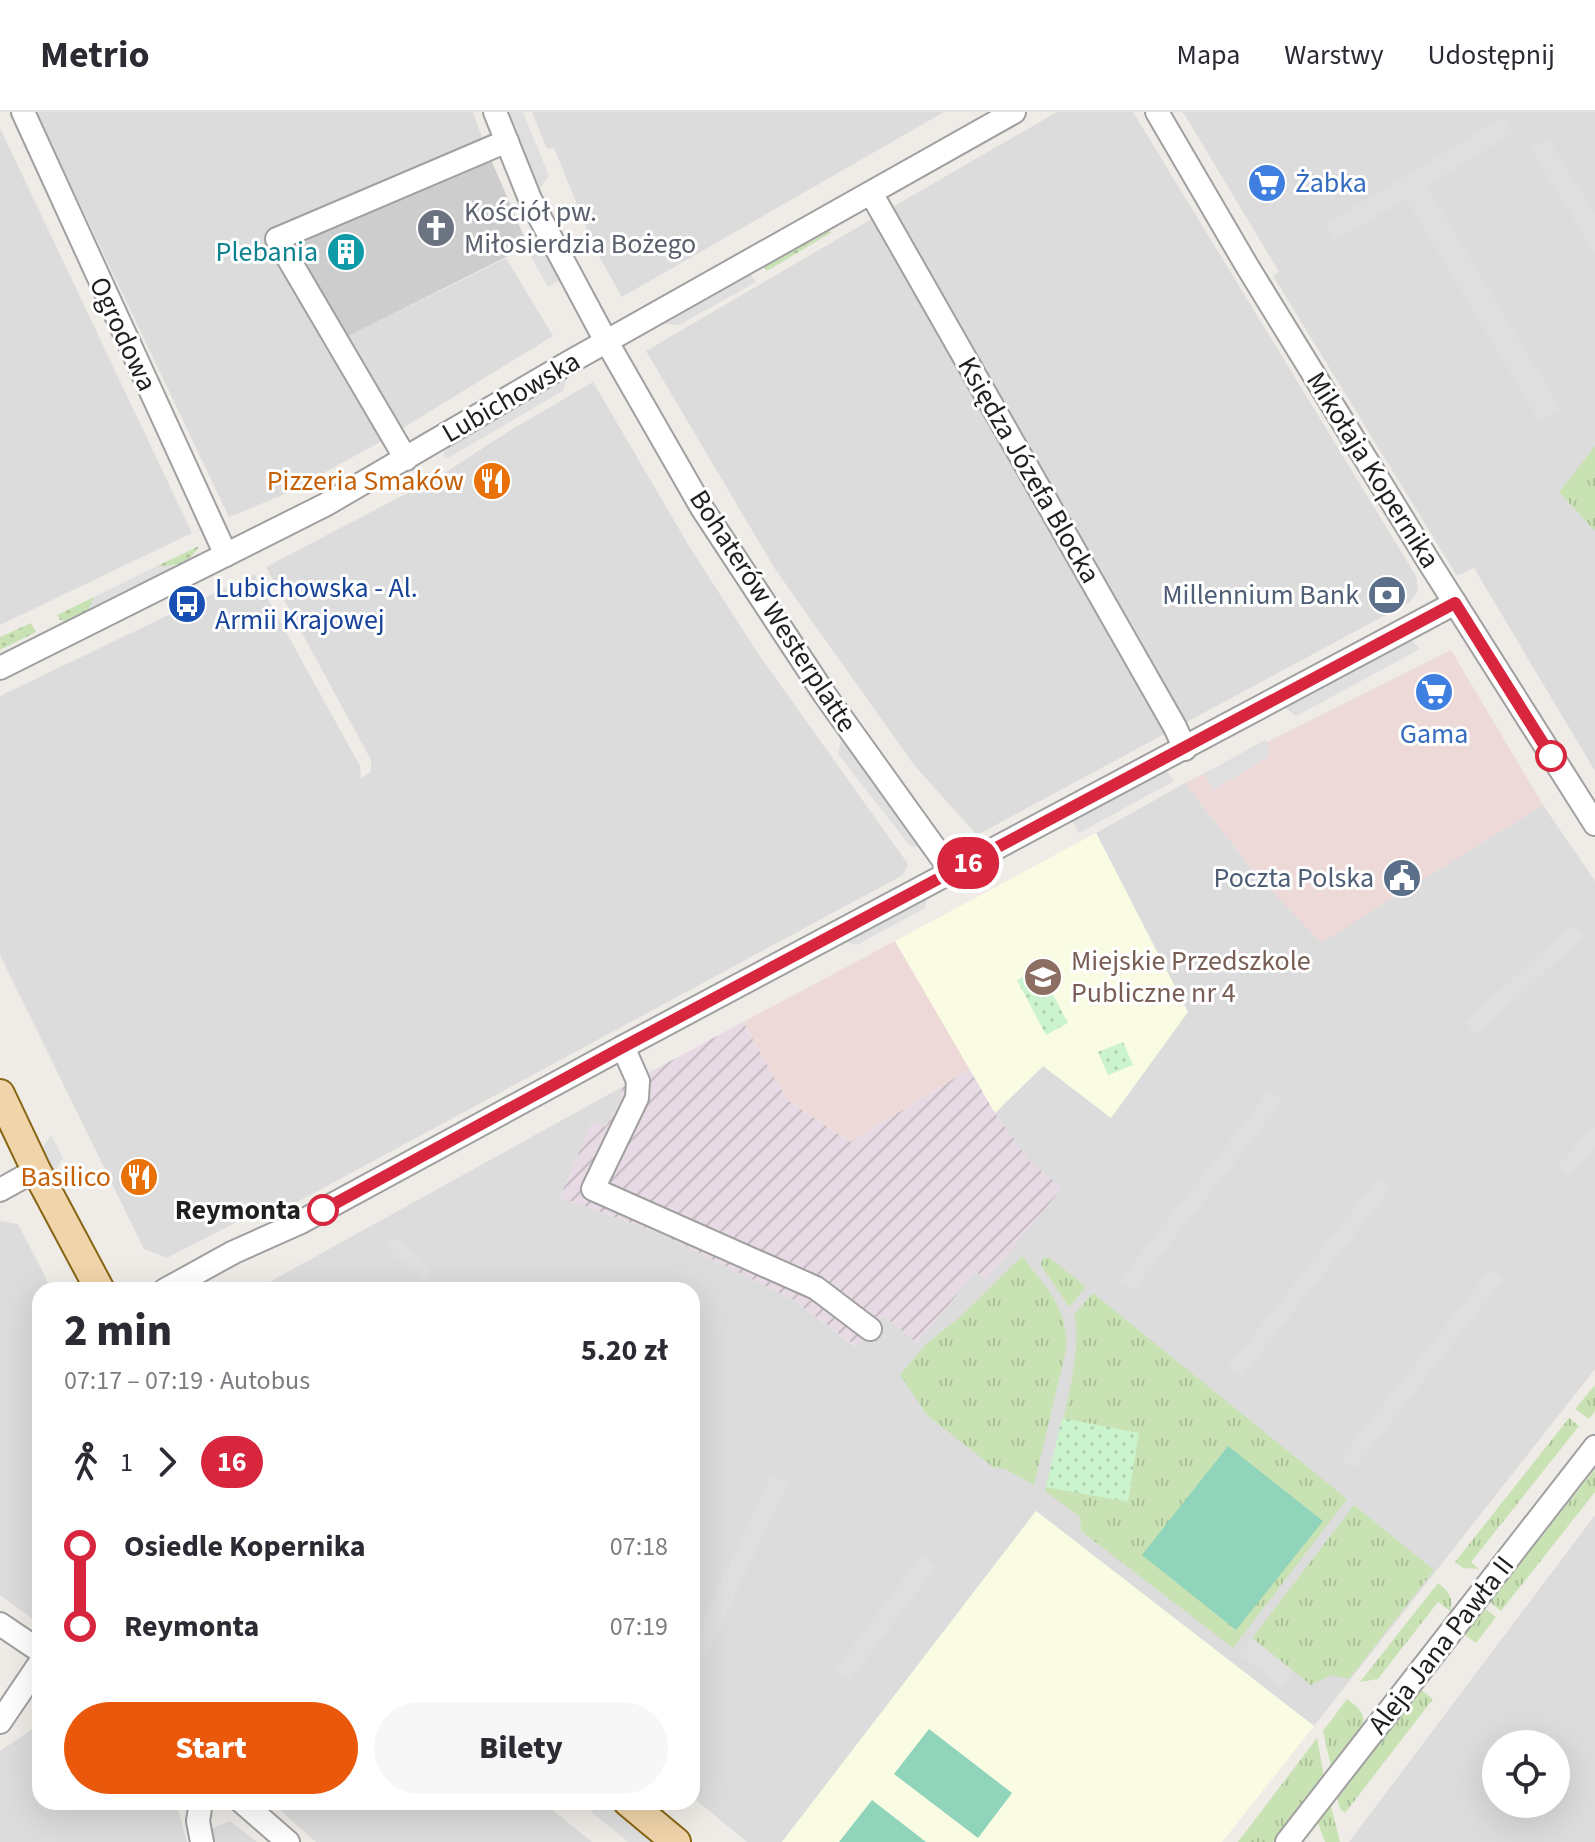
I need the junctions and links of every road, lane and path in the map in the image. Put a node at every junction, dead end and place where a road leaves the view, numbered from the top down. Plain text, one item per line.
1 (23, 112) edge
2 (495, 112) edge
3 (1014, 112) edge
4 (1157, 112) edge
5 (507, 141) junction
6 (871, 193) junction
7 (607, 342) junction
8 (406, 459) junction
9 (226, 555) junction
10 (1455, 603) junction
11 (0, 668) edge
12 (1185, 749) junction
13 (1595, 824) edge
14 (952, 872) junction
15 (623, 1047) junction
16 (0, 1094) edge
17 (36, 1170) junction
18 (0, 1190) edge
19 (96, 1282) edge
20 (180, 1282) edge
21 (870, 1329) dead end
22 (1595, 1447) edge
23 (0, 1624) edge
24 (32, 1646) edge
25 (32, 1675) edge
26 (1, 1720) edge
27 (200, 1810) edge
28 (251, 1810) edge
29 (638, 1810) edge
30 (202, 1842) edge
31 (288, 1842) edge
32 (676, 1842) edge
33 (1287, 1842) edge

1 - 9 street, Ogrodowa
2 - 5 street, Bohaterów Westerplatte
3 - 6 street, Lubichowska
4 - 10 street, Mikołaja Kopernika
5 - 7 street, Bohaterów Westerplatte
5 - 8 street
6 - 7 street, Lubichowska
6 - 12 street, Księdza Józefa Blocka
7 - 8 street, Lubichowska
7 - 14 street, Bohaterów Westerplatte
8 - 9 street, Lubichowska
9 - 11 street, Lubichowska
10 - 12 street
10 - 13 street, Mikołaja Kopernika
12 - 14 street
14 - 15 street
15 - 20 street
15 - 21 street
16 - 17 main road
17 - 18 street
17 - 19 main road
22 - 33 street, Aleja Jana Pawła II
23 - 24 street
25 - 26 street
27 - 30 street
28 - 31 street
29 - 32 main road

